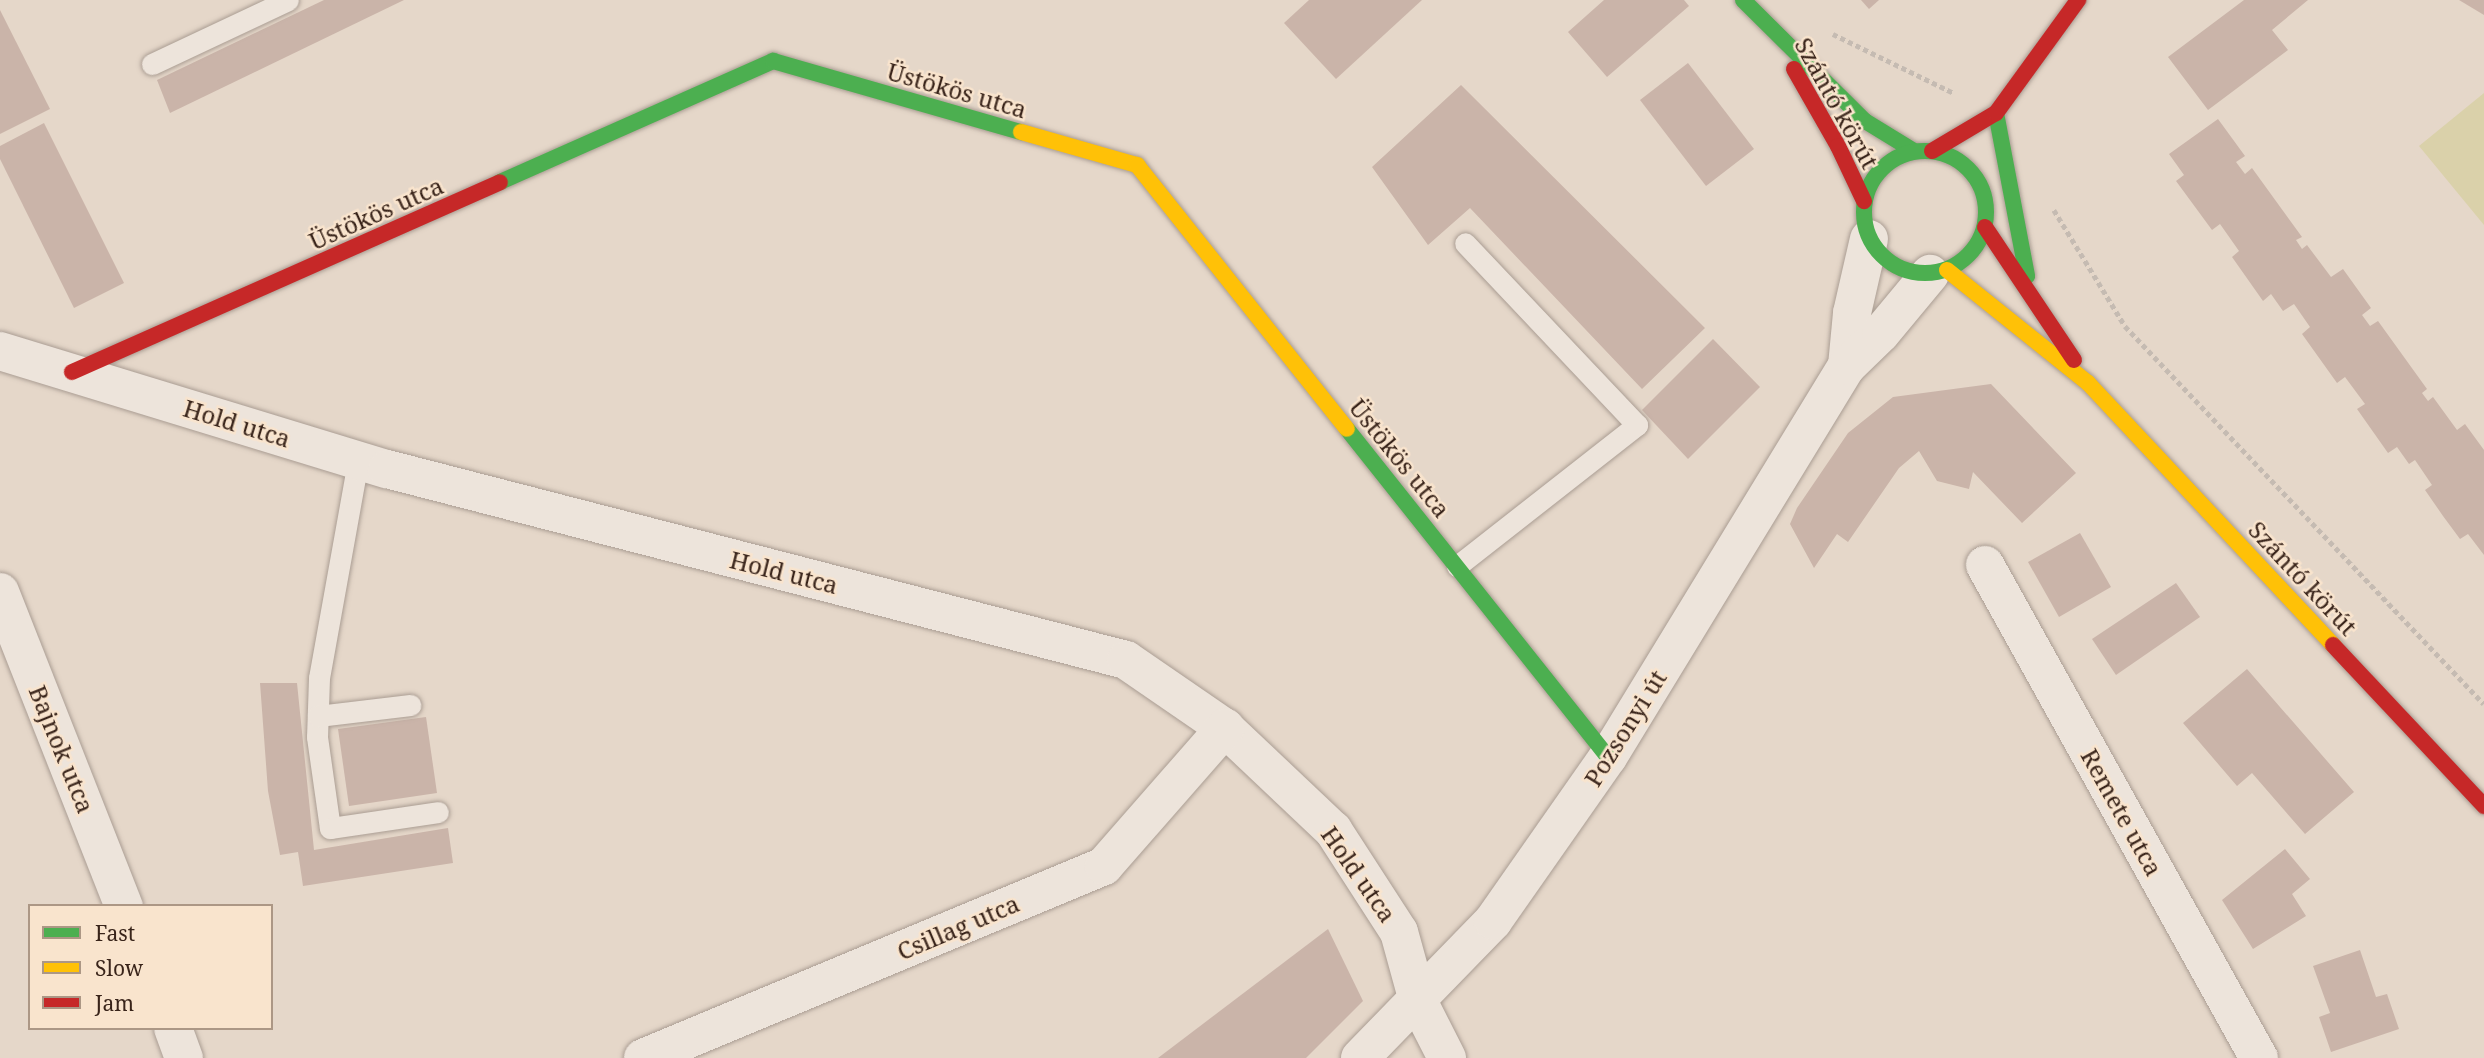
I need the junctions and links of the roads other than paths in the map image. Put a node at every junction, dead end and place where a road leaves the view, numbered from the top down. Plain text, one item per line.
1 (288, 0) edge
2 (1743, 0) edge
3 (2078, 0) edge
4 (1770, 28) junction
5 (152, 64) dead end
6 (1996, 113) junction
7 (1914, 151) junction
8 (1932, 151) junction
9 (1864, 201) junction
10 (1986, 204) junction
11 (1985, 227) junction
12 (1869, 239) junction
13 (1465, 243) dead end
14 (1938, 272) junction
15 (2029, 290) junction
16 (0, 351) edge
17 (1847, 366) junction
18 (72, 372) junction
19 (2088, 383) junction
20 (358, 461) junction
21 (1985, 565) dead end
22 (1457, 566) junction
23 (0, 592) edge
24 (410, 705) dead end
25 (318, 716) junction
26 (1225, 728) junction
27 (1608, 757) junction
28 (2484, 806) edge
29 (438, 812) dead end
30 (123, 904) edge
31 (1418, 1001) junction
32 (174, 1030) edge
33 (184, 1058) edge
34 (643, 1058) edge
35 (1360, 1058) edge
36 (1447, 1058) edge
37 (2259, 1058) edge

1 - 5 lane
2 - 4 street, Szántó körút
3 - 6 street
4 - 7 street, Szántó körút
4 - 9 street, Szántó körút
6 - 8 street
6 - 10 street
6 - 15 street
7 - 8 street
7 - 9 street
8 - 10 street
9 - 12 street
10 - 11 street
11 - 14 street
11 - 15 street, Szántó körút
12 - 14 street
12 - 17 street, Pozsonyi út
13 - 22 lane
14 - 17 street, Pozsonyi út
14 - 19 street, Szántó körút
15 - 19 street, Szántó körút
16 - 18 street, Hold utca
17 - 27 street, Pozsonyi út
18 - 20 street, Hold utca
18 - 22 street, Üstökös utca
19 - 28 street, Szántó körút
20 - 25 lane
20 - 26 street, Hold utca
21 - 37 street, Remete utca
22 - 27 street, Üstökös utca
23 - 30 street, Bajnok utca
24 - 25 lane
25 - 29 lane
26 - 31 street, Hold utca
26 - 34 street, Csillag utca
27 - 31 street, Pozsonyi út
31 - 35 street, Pozsonyi út
31 - 36 street, Hold utca
32 - 33 street

